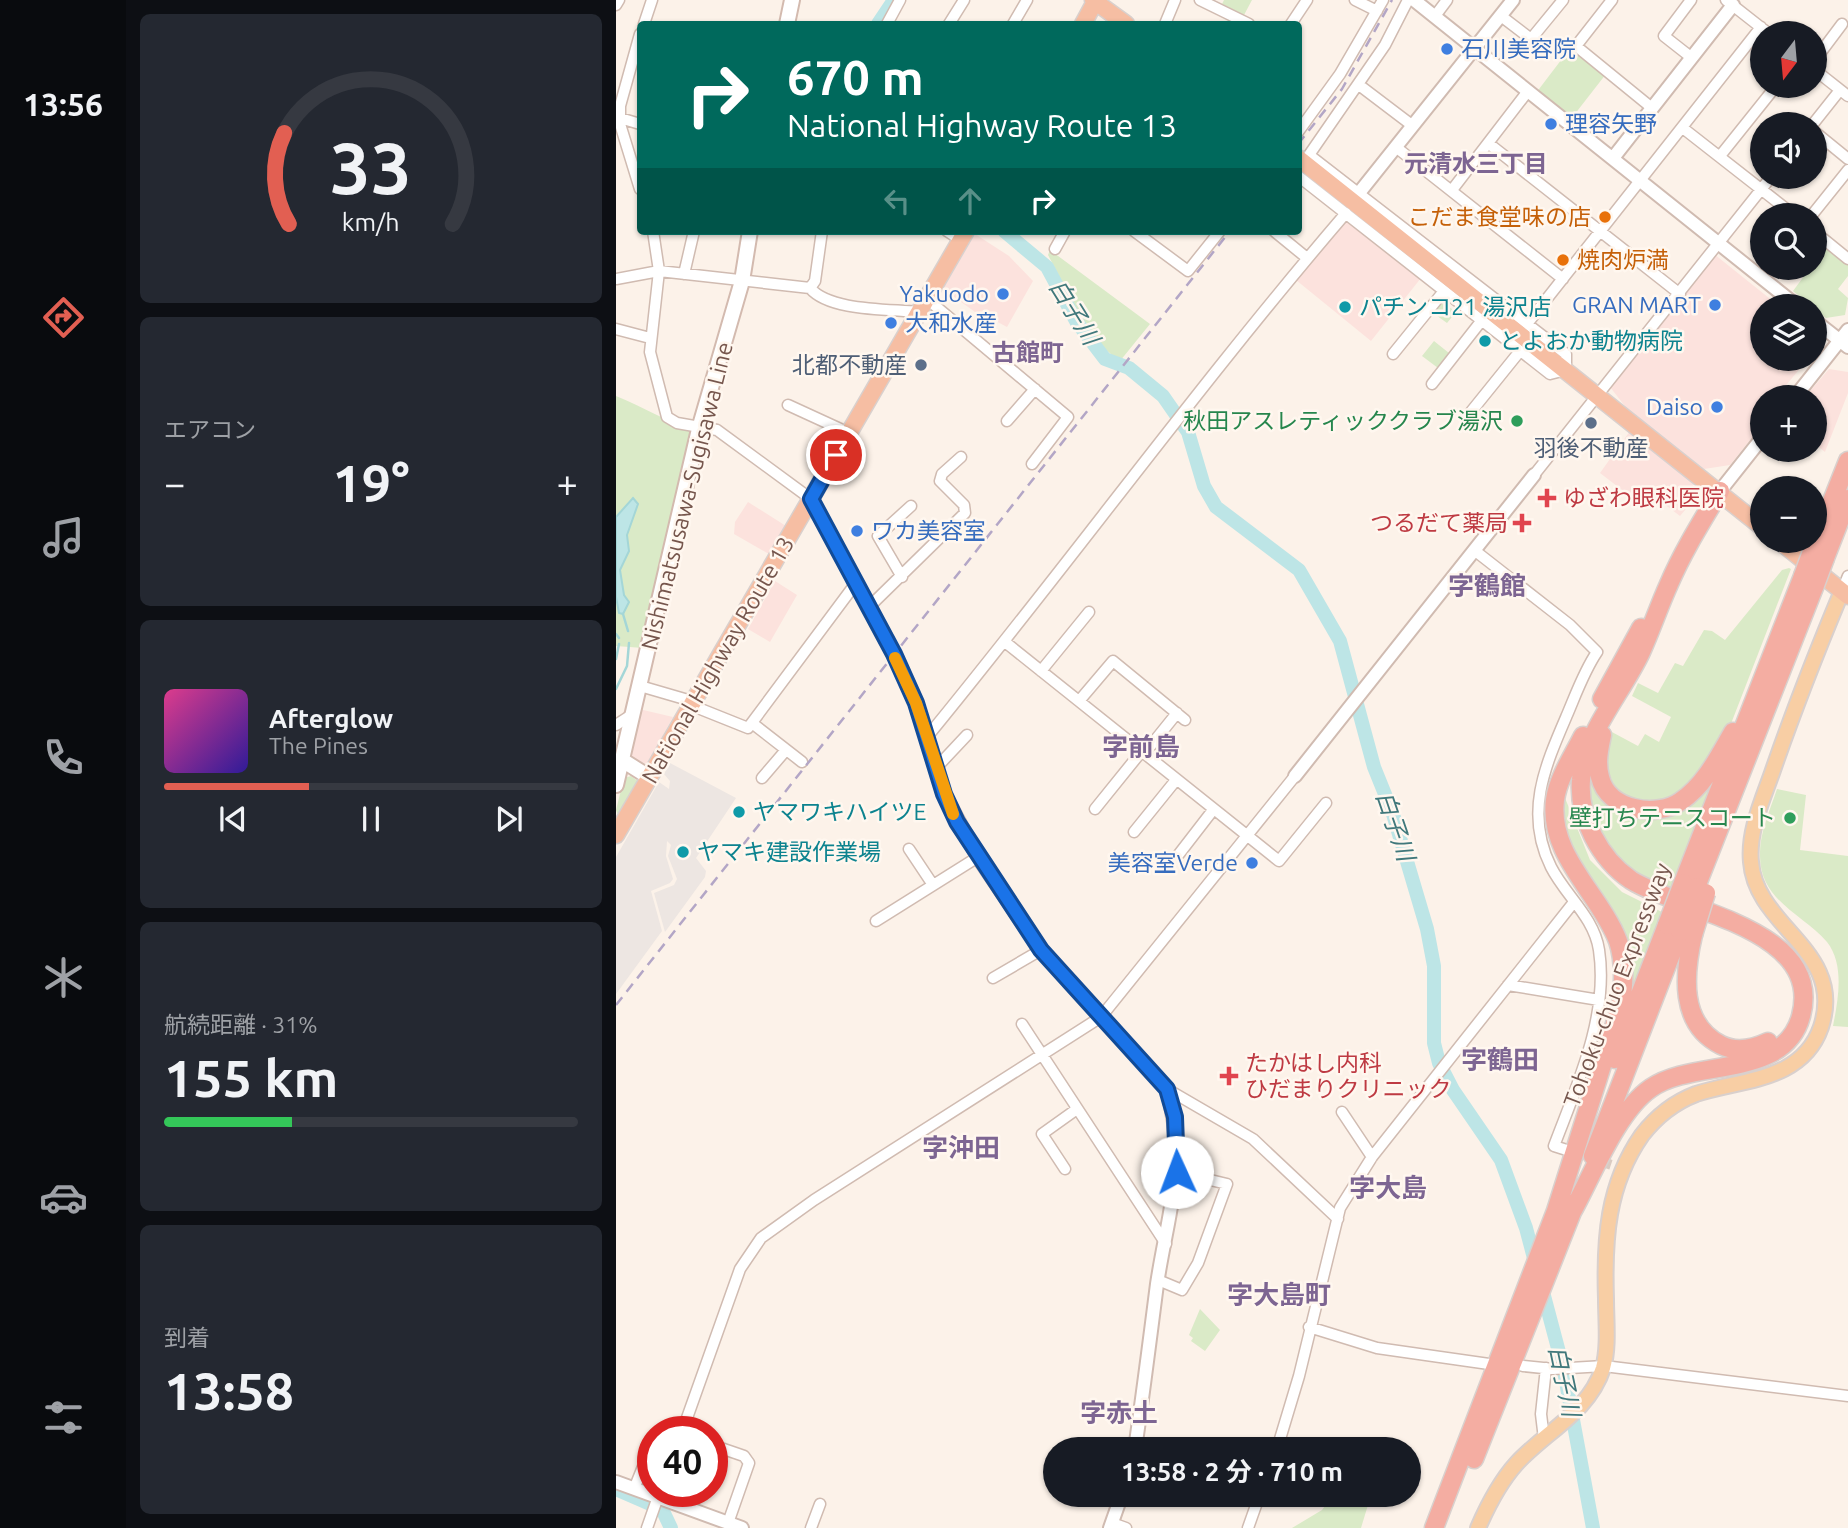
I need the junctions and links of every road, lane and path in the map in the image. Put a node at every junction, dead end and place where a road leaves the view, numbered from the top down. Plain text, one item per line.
1 (619, 0) edge
2 (652, 0) edge
3 (792, 0) edge
4 (900, 0) edge
5 (964, 0) edge
6 (1027, 0) edge
7 (1095, 0) edge
8 (1175, 0) edge
9 (1200, 0) edge
10 (1307, 0) edge
11 (1355, 0) edge
12 (1383, 0) edge
13 (1408, 0) edge
14 (1414, 0) edge
15 (1447, 0) edge
16 (1513, 0) edge
17 (1563, 0) edge
18 (1612, 0) edge
19 (1691, 0) edge
20 (1729, 2) edge
21 (616, 5) edge
22 (1377, 12) junction
23 (1435, 16) junction
24 (1501, 16) junction
25 (645, 21) edge
26 (788, 21) edge
27 (889, 21) edge
28 (952, 21) edge
29 (1015, 21) edge
30 (1084, 21) edge
31 (1122, 21) edge
32 (1166, 21) edge
33 (1243, 21) edge
34 (1293, 21) edge
35 (1753, 21) edge
36 (1842, 24) dead end
37 (1827, 44) edge
38 (637, 45) edge
39 (1750, 46) edge
40 (1474, 49) junction
41 (1692, 58) junction
42 (1827, 80) edge
43 (1359, 85) junction
44 (1528, 91) junction
45 (1844, 93) edge
46 (1766, 98) edge
47 (1652, 108) junction
48 (1825, 112) edge
49 (620, 118) junction
50 (637, 123) edge
51 (1413, 125) junction
52 (1302, 126) edge
53 (1684, 129) junction
54 (1827, 142) edge
55 (1488, 143) junction
56 (1397, 148) junction
57 (1720, 156) junction
58 (1613, 158) junction
59 (1848, 159) edge
60 (1302, 161) edge
61 (1848, 170) edge
62 (637, 179) edge
63 (1302, 179) edge
64 (1641, 182) junction
65 (1452, 190) junction
66 (1761, 190) junction
67 (1359, 193) junction
68 (1778, 203) edge
69 (1822, 203) edge
70 (1346, 213) junction
71 (1600, 232) junction
72 (654, 235) edge
73 (693, 235) edge
74 (749, 235) edge
75 (821, 235) edge
76 (964, 235) edge
77 (1063, 235) edge
78 (1139, 235) edge
79 (1217, 235) edge
80 (1278, 235) edge
81 (1827, 242) edge
82 (1718, 243) junction
83 (1055, 249) dead end
84 (1307, 258) junction
85 (1848, 259) edge
86 (659, 271) junction
87 (684, 274) junction
88 (616, 279) edge
89 (1563, 279) junction
90 (742, 281) junction
91 (810, 288) junction
92 (1444, 291) junction
93 (1680, 294) junction
94 (1782, 294) edge
95 (923, 306) junction
96 (1482, 320) junction
97 (1527, 324) junction
98 (616, 329) edge
99 (1848, 330) edge
100 (1827, 331) edge
101 (650, 338) junction
102 (1844, 344) edge
103 (1520, 351) junction
104 (1393, 354) dead end
105 (1566, 370) junction
106 (1432, 383) dead end
107 (1806, 385) edge
108 (1035, 390) junction
109 (1598, 395) junction
110 (788, 405) dead end
111 (1470, 413) dead end
112 (1007, 421) dead end
113 (699, 429) junction
114 (849, 433) junction
115 (1750, 453) edge
116 (961, 457) dead end
117 (1848, 461) edge
118 (1032, 464) dead end
119 (1534, 475) joint
120 (1720, 491) junction
121 (811, 499) junction
122 (1848, 499) edge
123 (911, 506) dead end
124 (1750, 517) edge
125 (1474, 550) junction
126 (1794, 553) edge
127 (1819, 554) junction
128 (1848, 576) edge
129 (902, 577) junction
130 (1809, 580) junction
131 (1670, 582) junction
132 (856, 583) junction
133 (1845, 594) edge
134 (869, 607) junction
135 (1089, 612) dead end
136 (1005, 642) junction
137 (1041, 671) junction
138 (640, 686) junction
139 (1757, 693) junction
140 (1079, 701) junction
141 (694, 704) junction
142 (634, 714) junction
143 (1605, 718) junction
144 (751, 723) junction
145 (616, 725) edge
146 (967, 735) dead end
147 (926, 737) junction
148 (786, 750) junction
149 (1142, 753) junction
150 (1572, 758) junction
151 (622, 760) junction
152 (802, 762) dead end
153 (936, 768) junction
154 (1295, 776) joint
155 (649, 777) junction
156 (762, 778) dead end
157 (1176, 780) junction
158 (616, 785) edge
159 (1326, 803) dead end
160 (1094, 809) dead end
161 (1213, 810) junction
162 (1134, 832) dead end
163 (616, 835) edge
164 (1247, 835) junction
165 (909, 849) dead end
166 (1179, 854) dead end
167 (978, 857) junction
168 (933, 885) junction
169 (1695, 888) junction
170 (1574, 902) junction
171 (876, 921) dead end
172 (1680, 930) junction
173 (1041, 950) junction
174 (993, 978) dead end
175 (1507, 985) junction
176 (1599, 1000) junction
177 (1101, 1017) junction
178 (1022, 1024) dead end
179 (1041, 1054) junction
180 (1167, 1089) junction
181 (1077, 1110) junction
182 (1342, 1112) dead end
183 (1573, 1152) tunnel mouth
184 (1372, 1157) junction
185 (1065, 1169) dead end
186 (1177, 1172) junction
187 (1564, 1213) junction
188 (1338, 1219) junction
189 (1166, 1244) junction
190 (1158, 1280) junction
191 (1309, 1327) junction
192 (1489, 1364) dead end
193 (1523, 1366) dead end
194 (1604, 1366) junction
195 (1549, 1368) junction
196 (1848, 1396) edge
197 (688, 1416) edge
198 (1137, 1437) edge
199 (1281, 1437) edge
200 (1544, 1439) junction
201 (728, 1450) edge
202 (616, 1482) edge
203 (637, 1482) edge
204 (634, 1489) junction
205 (637, 1490) edge
206 (820, 1504) dead end
207 (654, 1507) edge
208 (681, 1507) edge
209 (1117, 1507) edge
210 (1255, 1507) edge
211 (728, 1523) junction
212 (1111, 1525) edge
213 (647, 1528) edge
214 (742, 1528) edge
215 (811, 1528) edge
216 (1126, 1528) edge
217 (1248, 1528) edge
218 (1434, 1528) edge
219 (1447, 1528) edge
220 (1478, 1528) edge

1 - 21 street
2 - 25 street
3 - 26 main road
4 - 27 street
5 - 28 street
6 - 29 street
7 - 30 highway
7 - 31 highway
8 - 32 street
9 - 33 street
10 - 34 street
11 - 22 street
12 - 22 street
13 - 43 street
14 - 23 street
15 - 23 street
16 - 24 street
17 - 24 street
18 - 47 street
19 - 41 street
20 - 35 street
20 - 41 street
22 - 52 street
23 - 40 street
24 - 40 street
36 - 37 street
38 - 49 street
39 - 53 street
40 - 44 street
40 - 51 street
41 - 47 street
42 - 45 street
43 - 51 street
43 - 67 street
44 - 55 street
44 - 58 street
45 - 48 street
46 - 57 street
47 - 58 street
49 - 50 street
49 - 62 street
51 - 56 street
53 - 57 street
53 - 64 street
54 - 59 street
55 - 65 street
55 - 71 street
56 - 65 street
56 - 67 street
57 - 66 street
58 - 64 street
60 - 105 highway
61 - 69 street
63 - 70 street
64 - 71 street
64 - 82 street
65 - 89 street
66 - 68 street
66 - 82 street
67 - 97 street
70 - 84 street
70 - 92 street
71 - 89 street
71 - 93 street
72 - 86 street
73 - 87 street
74 - 90 main road, Nishimatsusawa-Sugisawa Line
75 - 91 street
76 - 95 highway, National Highway Route 13
77 - 83 street
78 - 79 street
80 - 84 street
81 - 85 street
82 - 93 street
82 - 94 street
84 - 136 street
86 - 87 street
86 - 88 street
86 - 101 street
87 - 90 street
89 - 97 street
90 - 91 street
90 - 113 main road, Nishimatsusawa-Sugisawa Line
91 - 95 street
92 - 96 street
92 - 104 street
93 - 109 street
95 - 108 street
95 - 114 highway, National Highway Route 13
96 - 103 street
96 - 106 street
97 - 105 street
98 - 101 street
99 - 102 street
100 - 102 street
101 - 113 street
102 - 107 street
103 - 105 street
103 - 111 street
105 - 109 highway
108 - 112 street
108 - 118 street
109 - 119 street
109 - 120 highway
110 - 114 street
113 - 121 street
113 - 138 main road, Nishimatsusawa-Sugisawa Line
114 - 121 highway, National Highway Route 13
115 - 120 street
116 - 129 street
117 - 127 highway, Tohoku-chuo Expressway
119 - 125 street
120 - 124 highway
120 - 131 highway
121 - 132 street
121 - 141 highway, National Highway Route 13
122 - 127 highway, Tohoku-chuo Expressway
123 - 129 street
125 - 154 street
125 - 170 street
126 - 133 highway
127 - 130 highway, Tohoku-chuo Expressway, bridge
128 - 133 street
129 - 134 street
130 - 139 highway, Tohoku-chuo Expressway
130 - 169 highway, Tohoku-chuo Expressway
131 - 143 highway
131 - 150 highway
132 - 134 street
132 - 144 street
133 - 194 main road
134 - 147 street
135 - 137 street
136 - 137 street
136 - 147 street
137 - 140 street
138 - 141 street
138 - 142 main road, Nishimatsusawa-Sugisawa Line
139 - 143 highway
139 - 169 highway, Tohoku-chuo Expressway
140 - 149 street
140 - 149 street
141 - 144 street
141 - 155 highway, National Highway Route 13
142 - 145 street
142 - 151 main road, Nishimatsusawa-Sugisawa Line
143 - 187 highway
144 - 148 street
146 - 153 street
147 - 153 street
148 - 152 street
148 - 156 street
149 - 157 street
149 - 160 street
150 - 172 highway
150 - 187 highway
151 - 155 main road
151 - 158 main road, Nishimatsusawa-Sugisawa Line
153 - 167 street
154 - 164 street
155 - 163 highway, National Highway Route 13
157 - 161 street
157 - 162 street
159 - 164 street
161 - 164 street
161 - 166 street
164 - 177 street
165 - 168 street
167 - 168 street
167 - 173 street
168 - 171 street
169 - 172 highway, bridge
169 - 172 highway, Tohoku-chuo Expressway, bridge
170 - 175 street
170 - 176 street
172 - 187 highway, Tohoku-chuo Expressway
173 - 174 street
173 - 177 street
175 - 176 street
175 - 184 street
176 - 183 street
177 - 179 street
177 - 180 street
178 - 179 street
179 - 181 street
179 - 197 street
180 - 186 street
180 - 188 street
181 - 185 street
181 - 189 street
182 - 184 street
184 - 188 street
186 - 189 street
186 - 190 street
187 - 218 highway, Tohoku-chuo Expressway
187 - 219 highway, Tohoku-chuo Expressway
188 - 191 street
189 - 190 street
190 - 198 street
191 - 192 street
191 - 199 street
193 - 195 street
194 - 195 street
194 - 196 street
194 - 200 main road
195 - 200 street
200 - 220 main road
201 - 211 street
202 - 204 street
203 - 204 street
204 - 205 street
206 - 215 street
207 - 213 street
208 - 211 street
209 - 212 street
210 - 217 street
211 - 214 street
212 - 216 street

